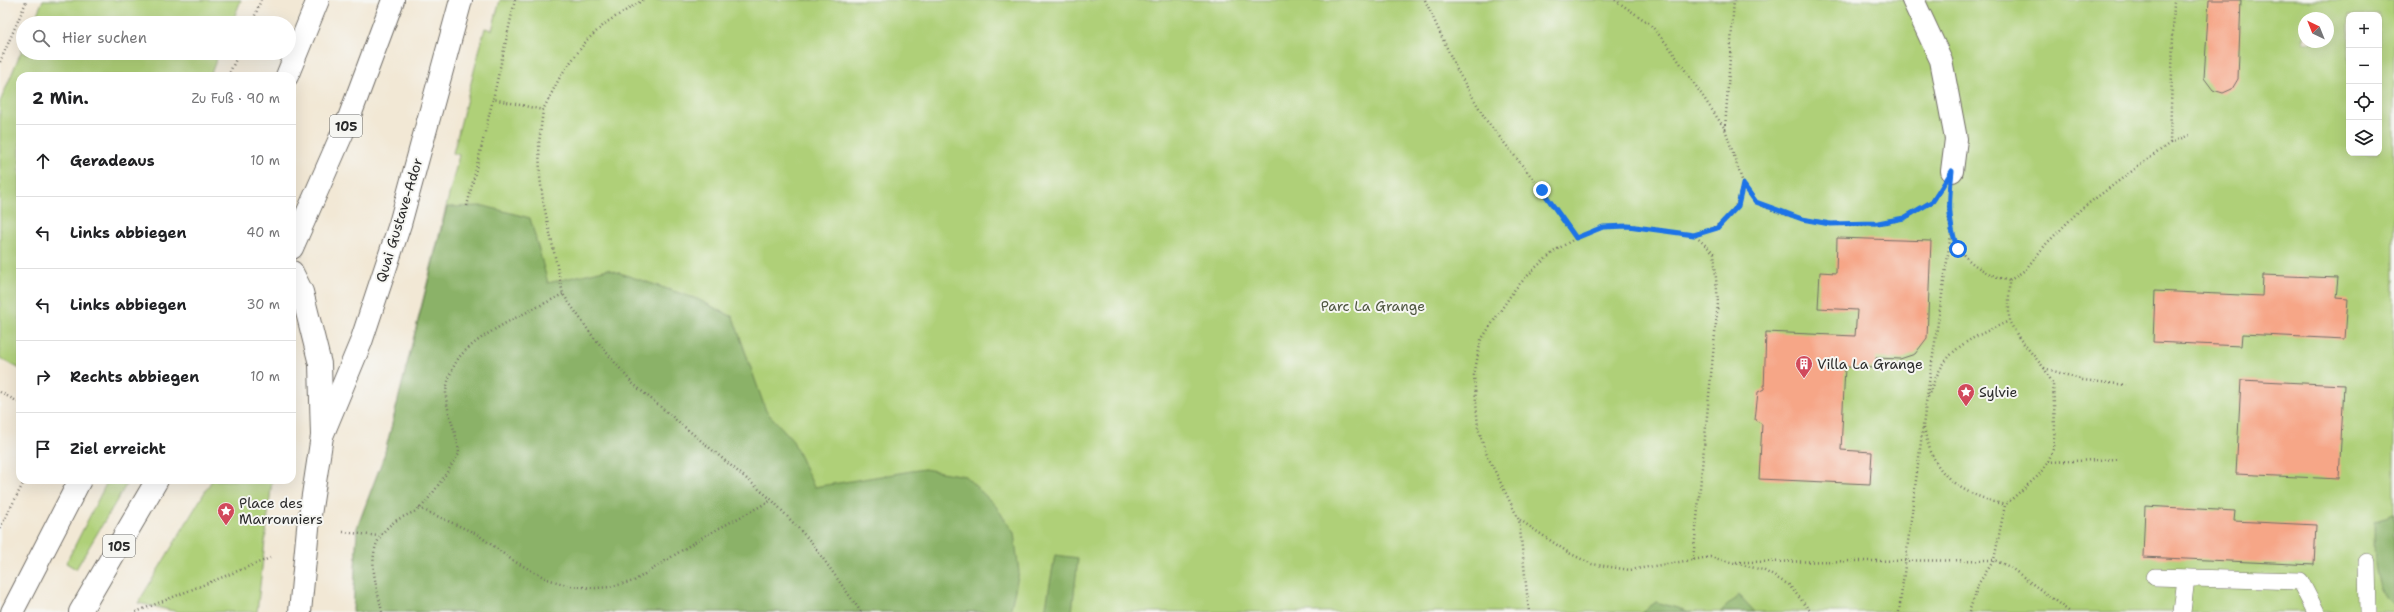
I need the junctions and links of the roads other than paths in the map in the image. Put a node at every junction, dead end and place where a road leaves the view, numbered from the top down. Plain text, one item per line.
1 (318, 0) edge
2 (393, 0) edge
3 (461, 0) edge
4 (1913, 0) edge
5 (296, 54) edge
6 (294, 60) edge
7 (289, 72) edge
8 (1952, 171) road end
9 (296, 239) edge
10 (296, 280) edge
11 (322, 436) junction
12 (78, 484) edge
13 (155, 484) edge
14 (2367, 562) dead end
15 (2155, 577) dead end
16 (2186, 578) junction
17 (12, 612) edge
18 (80, 612) edge
19 (300, 612) edge
20 (2182, 612) edge
21 (2316, 612) edge
22 (2368, 612) edge

1 - 5 street
2 - 9 street, 105
3 - 11 street, Quai Gustave-Ador
4 - 8 street
6 - 7 street
10 - 11 street
11 - 19 street
12 - 17 street
13 - 18 street, 105
14 - 22 lane
15 - 16 lane
16 - 20 lane
16 - 21 lane

